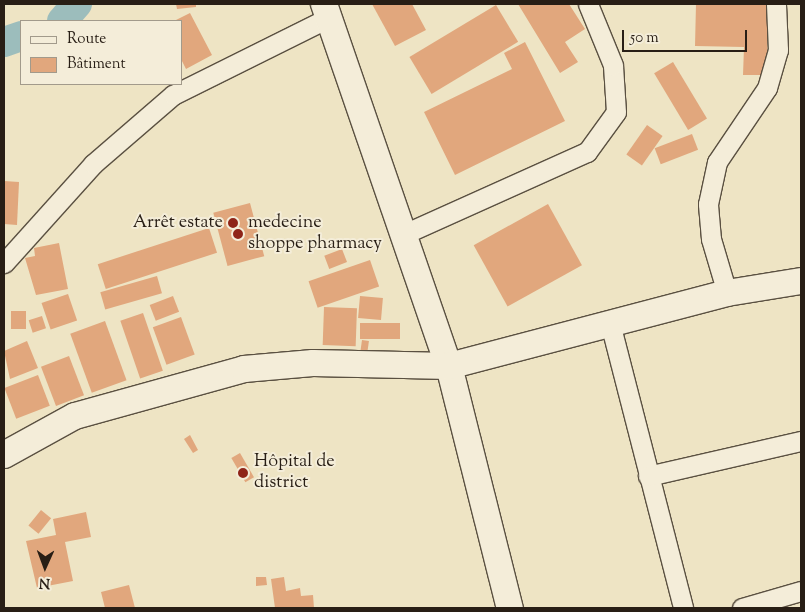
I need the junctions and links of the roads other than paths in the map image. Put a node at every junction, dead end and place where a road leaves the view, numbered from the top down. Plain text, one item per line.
1 (588, 4) edge
2 (776, 4) edge
3 (326, 11) edge
4 (402, 235) junction
5 (4, 263) edge
6 (801, 281) edge
7 (728, 293) junction
8 (610, 323) junction
9 (448, 366) junction
10 (801, 441) edge
11 (4, 455) edge
12 (648, 476) junction
13 (801, 591) edge
14 (510, 608) edge
15 (682, 608) edge
16 (742, 608) edge

1 - 4 street
2 - 7 street
3 - 4 street
3 - 5 street
4 - 9 street
6 - 7 street
7 - 8 street
8 - 9 street
8 - 12 street
9 - 11 street
9 - 14 street
10 - 12 street
12 - 15 street
13 - 16 street

